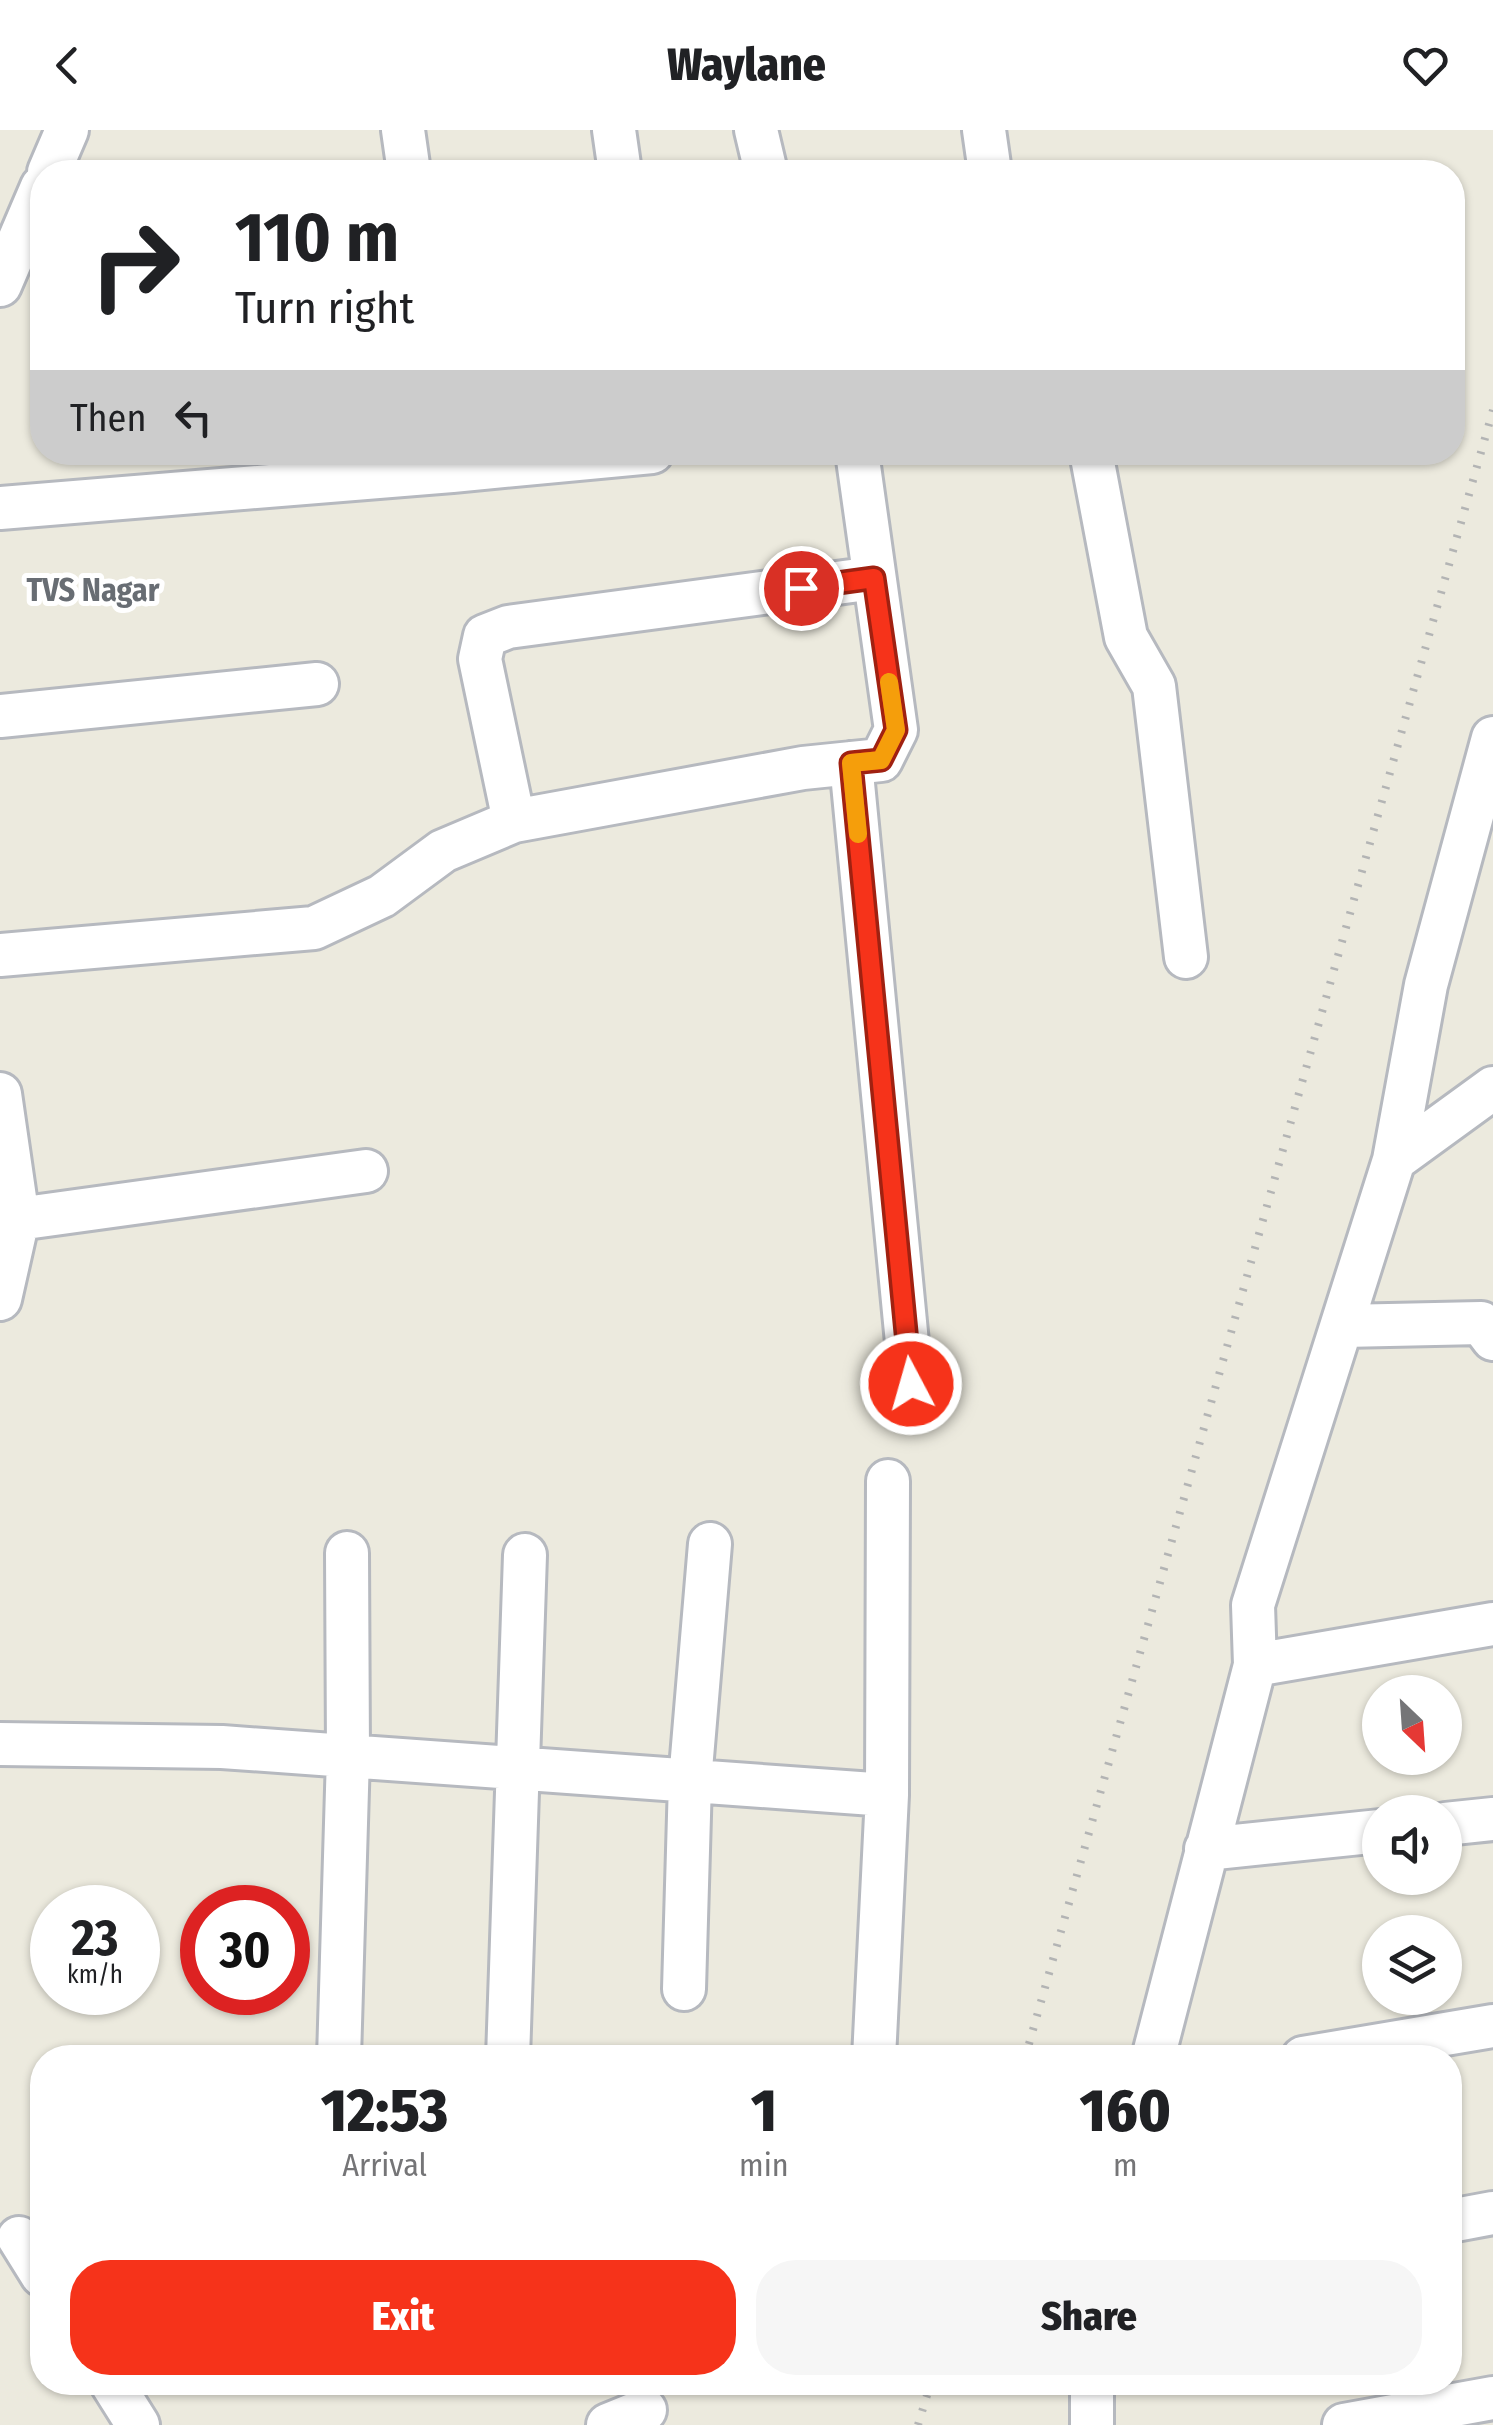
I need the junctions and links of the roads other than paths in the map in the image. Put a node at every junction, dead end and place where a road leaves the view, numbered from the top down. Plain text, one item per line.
1 (67, 130) edge
2 (402, 130) edge
3 (614, 130) edge
4 (756, 130) edge
5 (984, 130) edge
6 (54, 160) edge
7 (407, 160) edge
8 (618, 160) edge
9 (763, 160) edge
10 (988, 160) edge
11 (30, 215) edge
12 (0, 285) edge
13 (422, 465) edge
14 (859, 465) edge
15 (1093, 465) edge
16 (0, 508) edge
17 (874, 578) junction
18 (316, 684) dead end
19 (0, 716) edge
20 (1493, 739) edge
21 (851, 763) junction
22 (514, 821) junction
23 (0, 955) edge
24 (1186, 956) dead end
25 (1493, 1088) edge
26 (0, 1094) edge
27 (1394, 1160) junction
28 (366, 1172) dead end
29 (18, 1219) junction
30 (0, 1299) edge
31 (1343, 1326) junction
32 (1493, 1339) edge
33 (911, 1384) dead end
34 (888, 1481) dead end
35 (710, 1544) dead end
36 (347, 1552) dead end
37 (524, 1555) dead end
38 (1493, 1624) edge
39 (1255, 1664) junction
40 (0, 1744) edge
41 (348, 1756) junction
42 (516, 1768) junction
43 (690, 1782) junction
44 (887, 1795) junction
45 (1493, 1819) edge
46 (1462, 1822) edge
47 (1362, 1833) edge
48 (1206, 1849) junction
49 (684, 1988) dead end
50 (1493, 2026) edge
51 (339, 2045) edge
52 (508, 2045) edge
53 (875, 2045) edge
54 (1157, 2045) edge
55 (1381, 2045) edge
56 (1493, 2213) edge
57 (1462, 2219) edge
58 (119, 2395) edge
59 (1092, 2395) edge
60 (1493, 2398) edge
61 (138, 2425) edge
62 (1092, 2425) edge
63 (1344, 2425) edge

1 - 6 street
2 - 7 street
3 - 8 street
4 - 9 street
5 - 10 street
11 - 12 street
13 - 16 street
14 - 17 street
15 - 24 street
17 - 21 street
17 - 22 street
18 - 19 street
20 - 27 street
21 - 22 street
21 - 33 street
22 - 23 street
25 - 27 street
26 - 29 street
27 - 31 street
28 - 29 street
29 - 30 street
31 - 32 street
31 - 39 street
34 - 44 street
35 - 43 street
36 - 41 street
37 - 42 street
38 - 39 street
39 - 48 street
40 - 41 street
41 - 42 street
41 - 51 street
42 - 43 street
42 - 52 street
43 - 44 street
43 - 49 street
44 - 53 street
45 - 46 street
47 - 48 street
48 - 54 street
50 - 55 street
56 - 57 street
58 - 61 street
59 - 62 street
60 - 63 street

